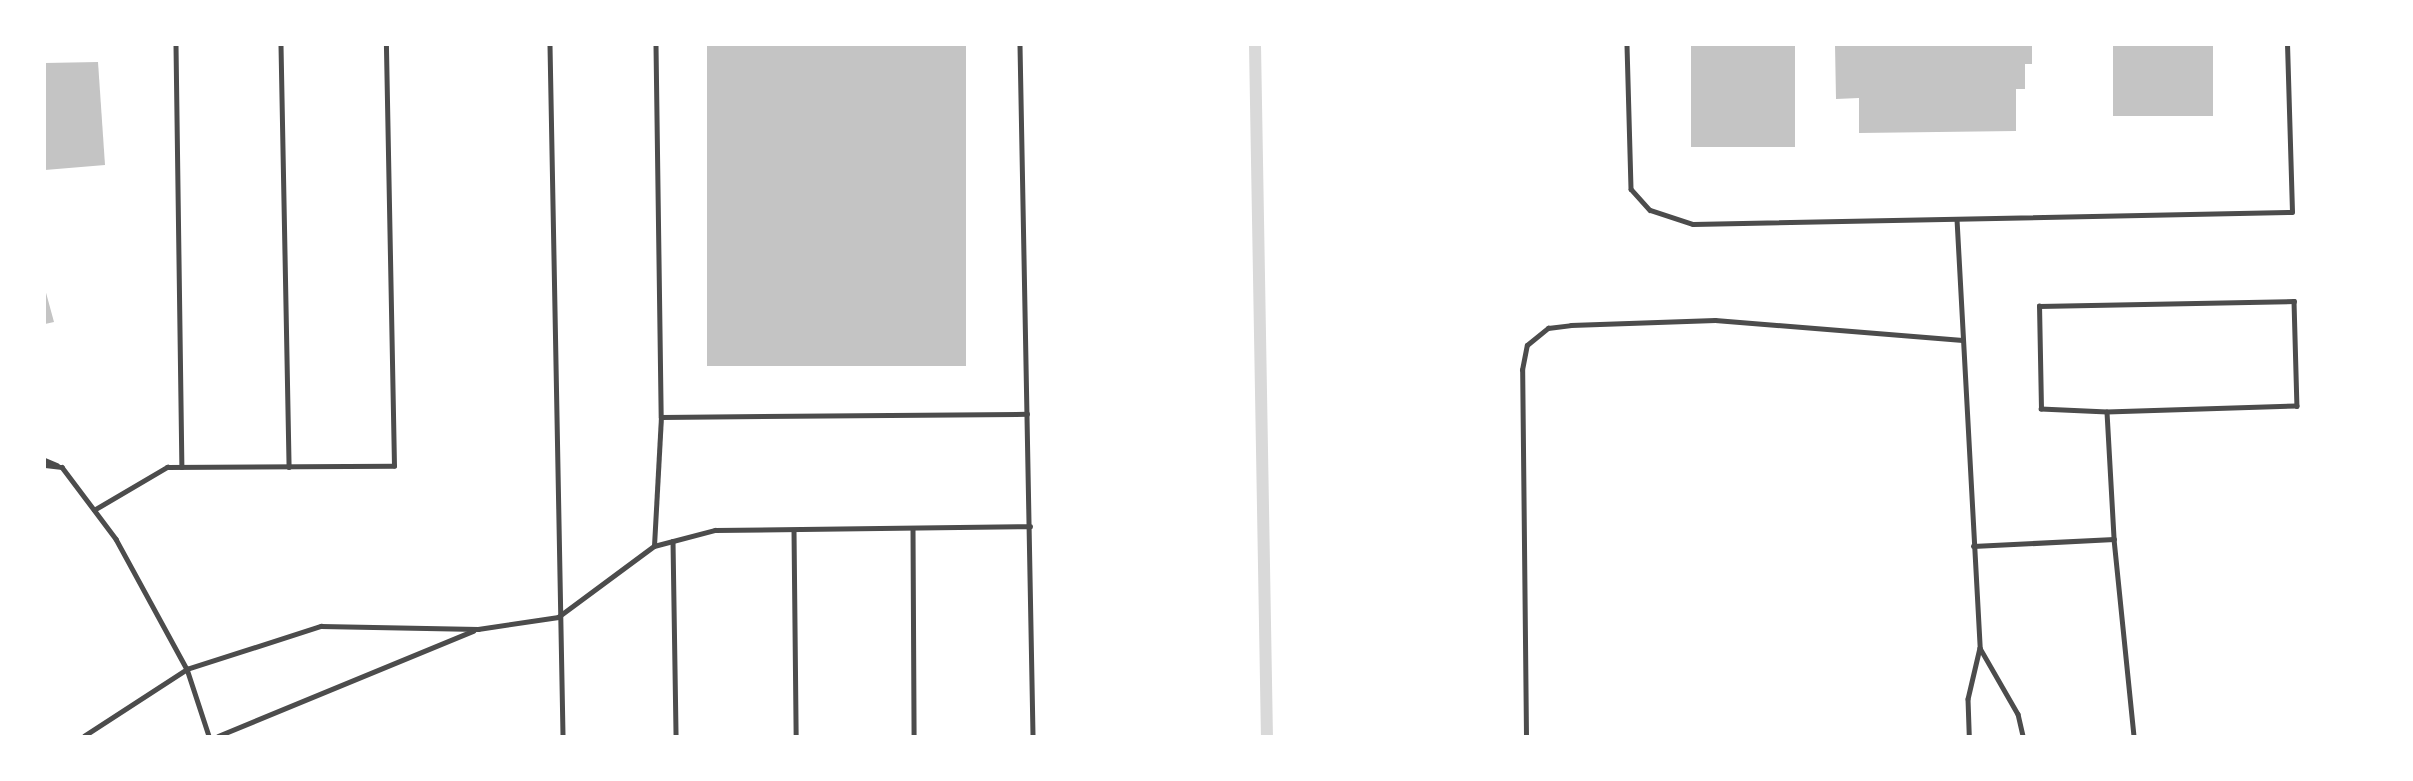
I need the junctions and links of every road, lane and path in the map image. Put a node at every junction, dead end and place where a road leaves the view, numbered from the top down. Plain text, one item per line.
1 (176, 45) edge
2 (281, 45) edge
3 (386, 45) edge
4 (550, 45) edge
5 (656, 45) edge
6 (1020, 45) edge
7 (1626, 45) edge
8 (2287, 45) edge
9 (1957, 219) junction
10 (1962, 340) junction
11 (2107, 412) junction
12 (1027, 414) junction
13 (661, 417) junction
14 (45, 460) edge
15 (45, 465) edge
16 (62, 467) junction
17 (182, 467) junction
18 (289, 467) junction
19 (94, 510) junction
20 (1030, 526) junction
21 (913, 528) junction
22 (794, 530) junction
23 (2114, 539) junction
24 (674, 541) junction
25 (654, 546) junction
26 (1973, 546) junction
27 (558, 617) junction
28 (478, 629) junction
29 (1980, 648) junction
30 (187, 669) junction
31 (84, 736) edge
32 (209, 736) edge
33 (218, 736) edge
34 (563, 736) edge
35 (676, 736) edge
36 (796, 736) edge
37 (914, 736) edge
38 (1033, 736) edge
39 (1526, 736) edge
40 (1970, 736) edge
41 (2023, 736) edge
42 (2134, 736) edge

1 - 17 lane
2 - 18 lane
3 - 18 lane
4 - 27 lane
5 - 13 lane
6 - 12 lane
7 - 9 lane
8 - 9 lane
9 - 10 lane
10 - 26 lane
10 - 39 lane
11 - 11 lane
11 - 23 lane
12 - 13 lane
12 - 20 lane
13 - 25 lane
14 - 16 lane
15 - 16 lane
16 - 19 lane
17 - 18 lane
17 - 19 lane
19 - 30 lane
20 - 21 lane
20 - 38 lane
21 - 22 lane
21 - 37 lane
22 - 24 lane
22 - 36 lane
23 - 26 lane
23 - 42 lane
24 - 25 lane
24 - 35 lane
25 - 27 lane
26 - 29 lane
27 - 28 lane
27 - 34 lane
28 - 30 lane
28 - 33 lane
29 - 40 lane
29 - 41 lane
30 - 31 lane
30 - 32 lane

